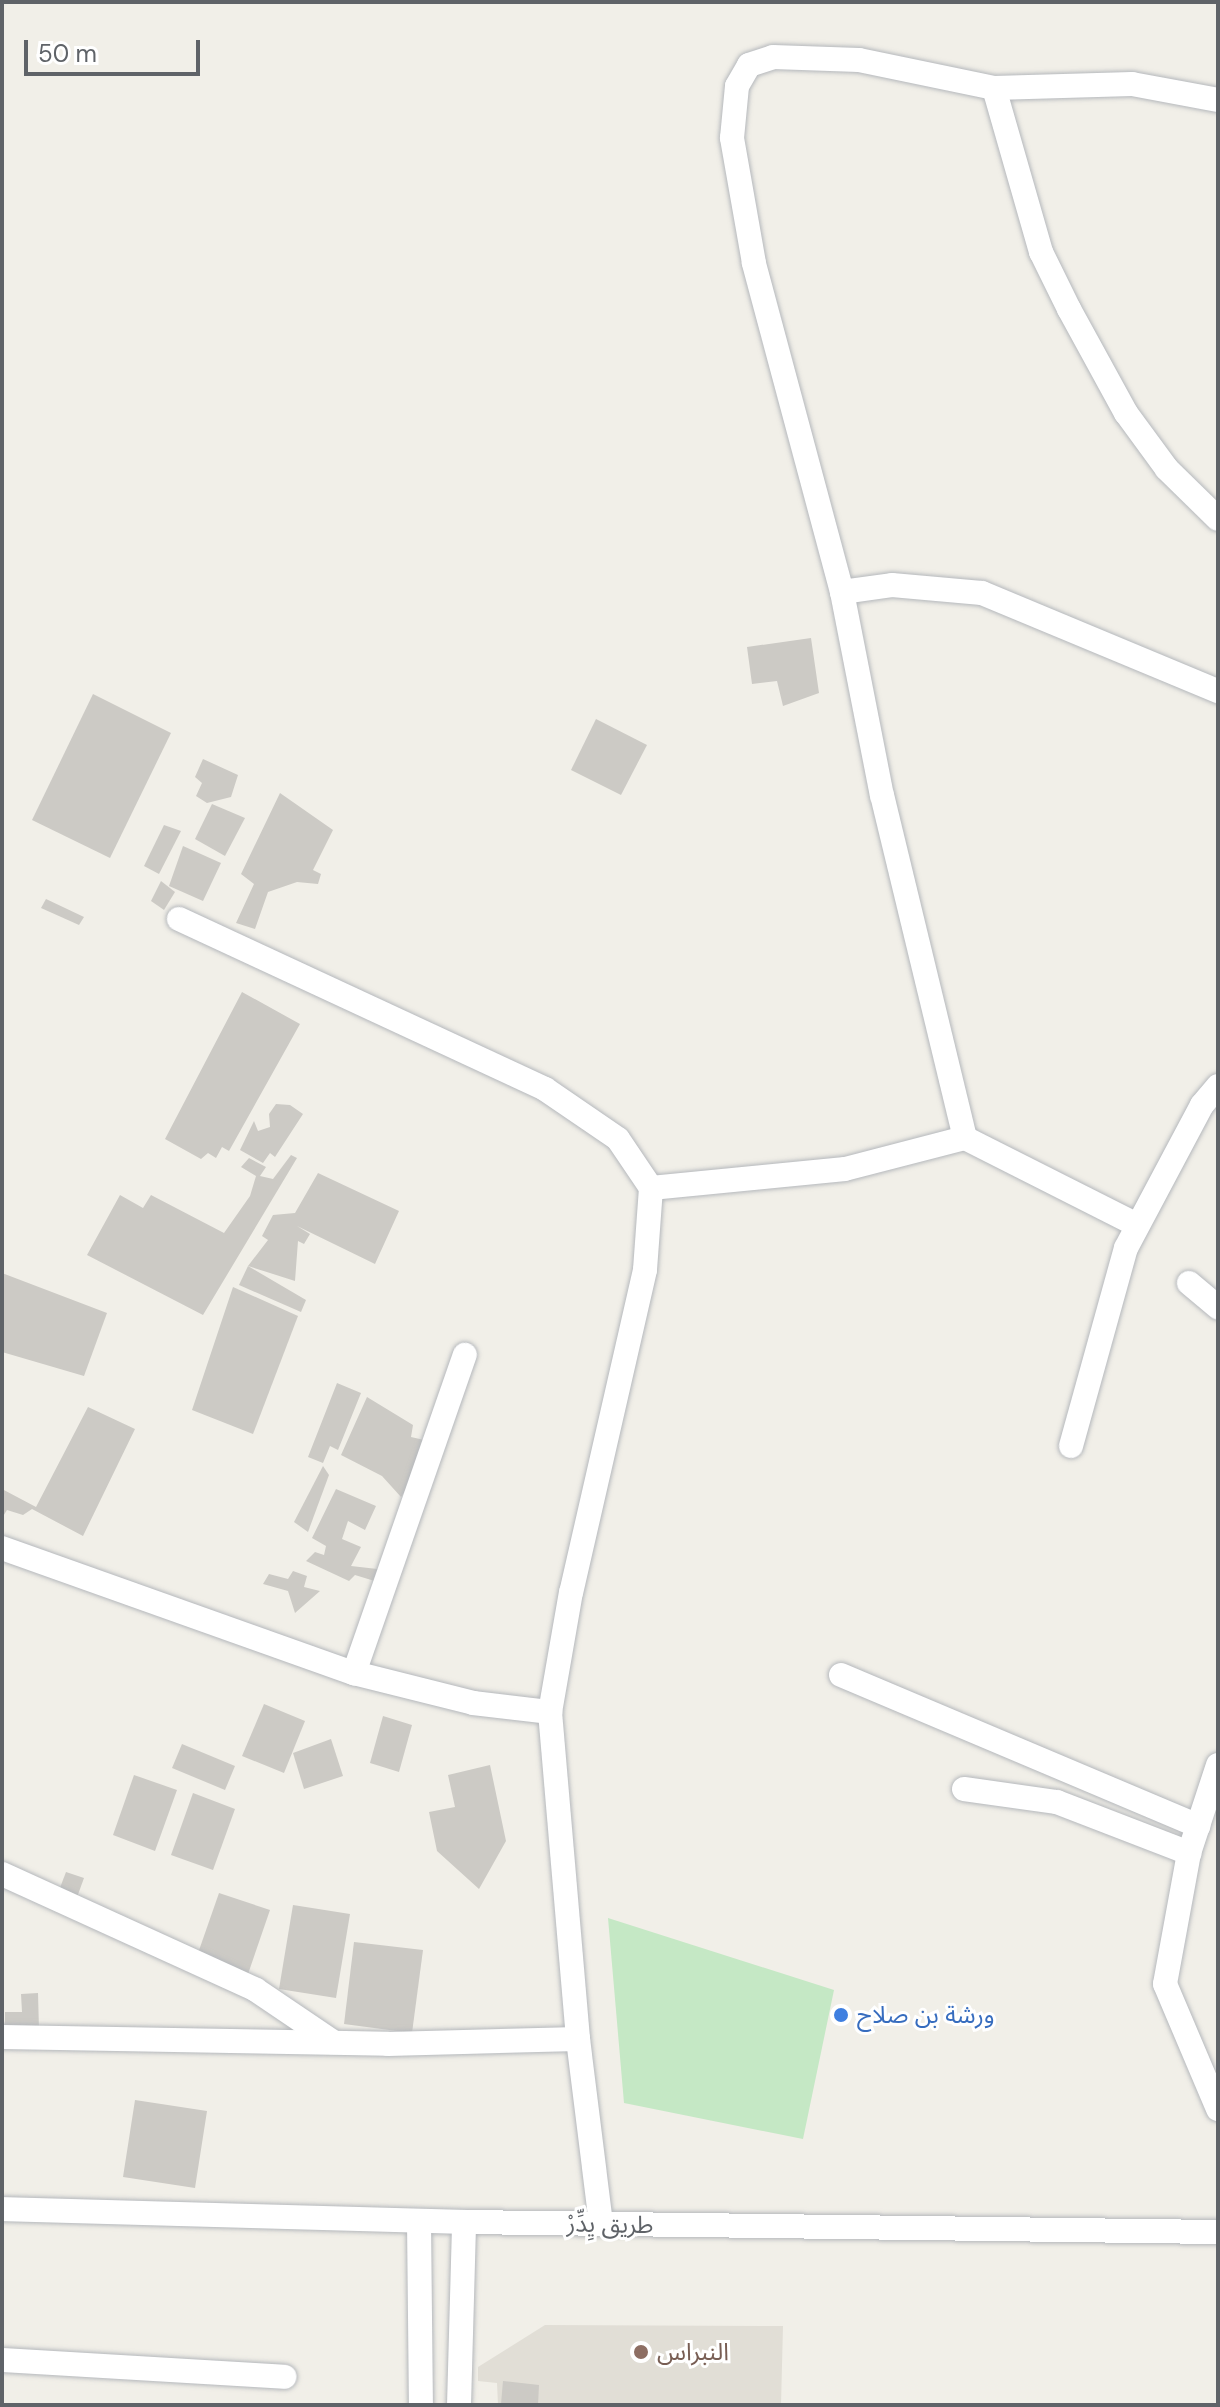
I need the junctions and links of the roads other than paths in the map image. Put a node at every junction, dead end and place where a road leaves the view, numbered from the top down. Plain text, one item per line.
1 (994, 88) junction
2 (1218, 100) edge
3 (1218, 519) edge
4 (842, 592) junction
5 (1218, 691) edge
6 (179, 919) dead end
7 (1218, 1086) edge
8 (965, 1138) junction
9 (651, 1188) junction
10 (1137, 1225) junction
11 (1189, 1283) dead end
12 (1218, 1307) edge
13 (465, 1355) dead end
14 (1071, 1446) dead end
15 (2, 1548) edge
16 (354, 1673) junction
17 (841, 1675) dead end
18 (550, 1712) junction
19 (1218, 1765) edge
20 (964, 1789) dead end
21 (1198, 1826) junction
22 (1189, 1853) junction
23 (2, 1874) edge
24 (2, 2037) edge
25 (578, 2039) junction
26 (333, 2042) junction
27 (1218, 2109) edge
28 (2, 2209) edge
29 (419, 2221) junction
30 (464, 2222) junction
31 (601, 2224) junction
32 (1218, 2232) edge
33 (2, 2360) edge
34 (284, 2377) dead end
35 (421, 2405) edge
36 (459, 2405) edge

1 - 2 street
1 - 3 street
1 - 4 street
4 - 5 street
4 - 8 street
6 - 9 street
7 - 10 street
8 - 9 street
8 - 10 street
9 - 18 street
10 - 14 street
11 - 12 street
13 - 16 street
15 - 16 street
16 - 18 street
17 - 21 street
18 - 25 street
19 - 21 street
20 - 22 street
21 - 22 street
22 - 27 street
23 - 26 street
24 - 26 street
25 - 26 street
25 - 31 street
28 - 29 street, طريق يِدِّرْ
29 - 30 street, طريق يِدِّرْ
29 - 35 street
30 - 31 street, طريق يِدِّرْ
30 - 36 street
31 - 32 street, طريق يِدِّرْ
33 - 34 street

